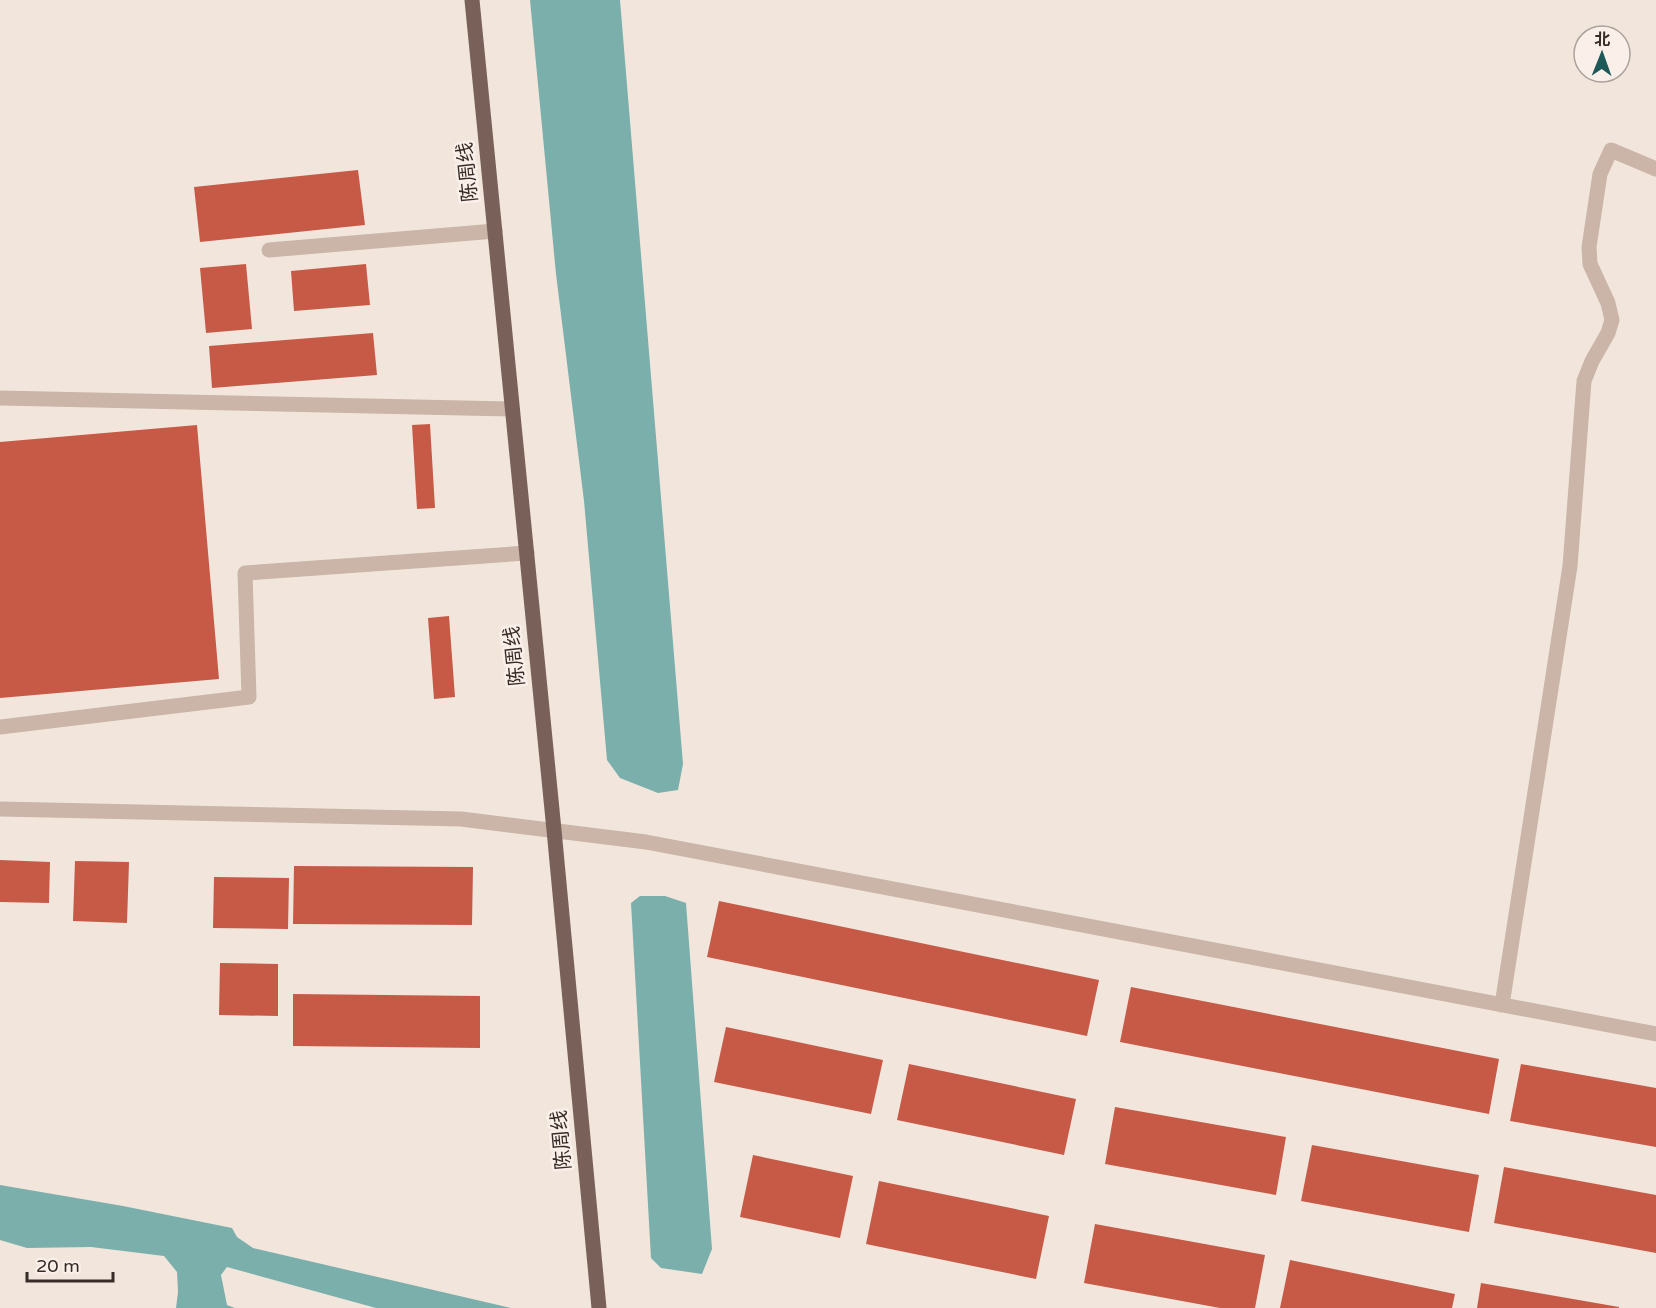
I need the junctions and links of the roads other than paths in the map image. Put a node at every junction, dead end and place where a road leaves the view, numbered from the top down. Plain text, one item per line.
1 (472, 0) edge
2 (1656, 170) edge
3 (495, 231) junction
4 (269, 250) dead end
5 (0, 398) edge
6 (512, 409) junction
7 (526, 553) junction
8 (0, 727) edge
9 (0, 809) edge
10 (554, 830) junction
11 (1502, 1005) junction
12 (1656, 1034) edge
13 (599, 1308) edge

1 - 3 main road, 陈周线
2 - 11 street
3 - 4 street
3 - 6 main road, 陈周线
5 - 6 street
6 - 7 main road, 陈周线
7 - 8 street
7 - 10 main road, 陈周线
9 - 10 street
10 - 11 street
10 - 13 main road, 陈周线
11 - 12 street

